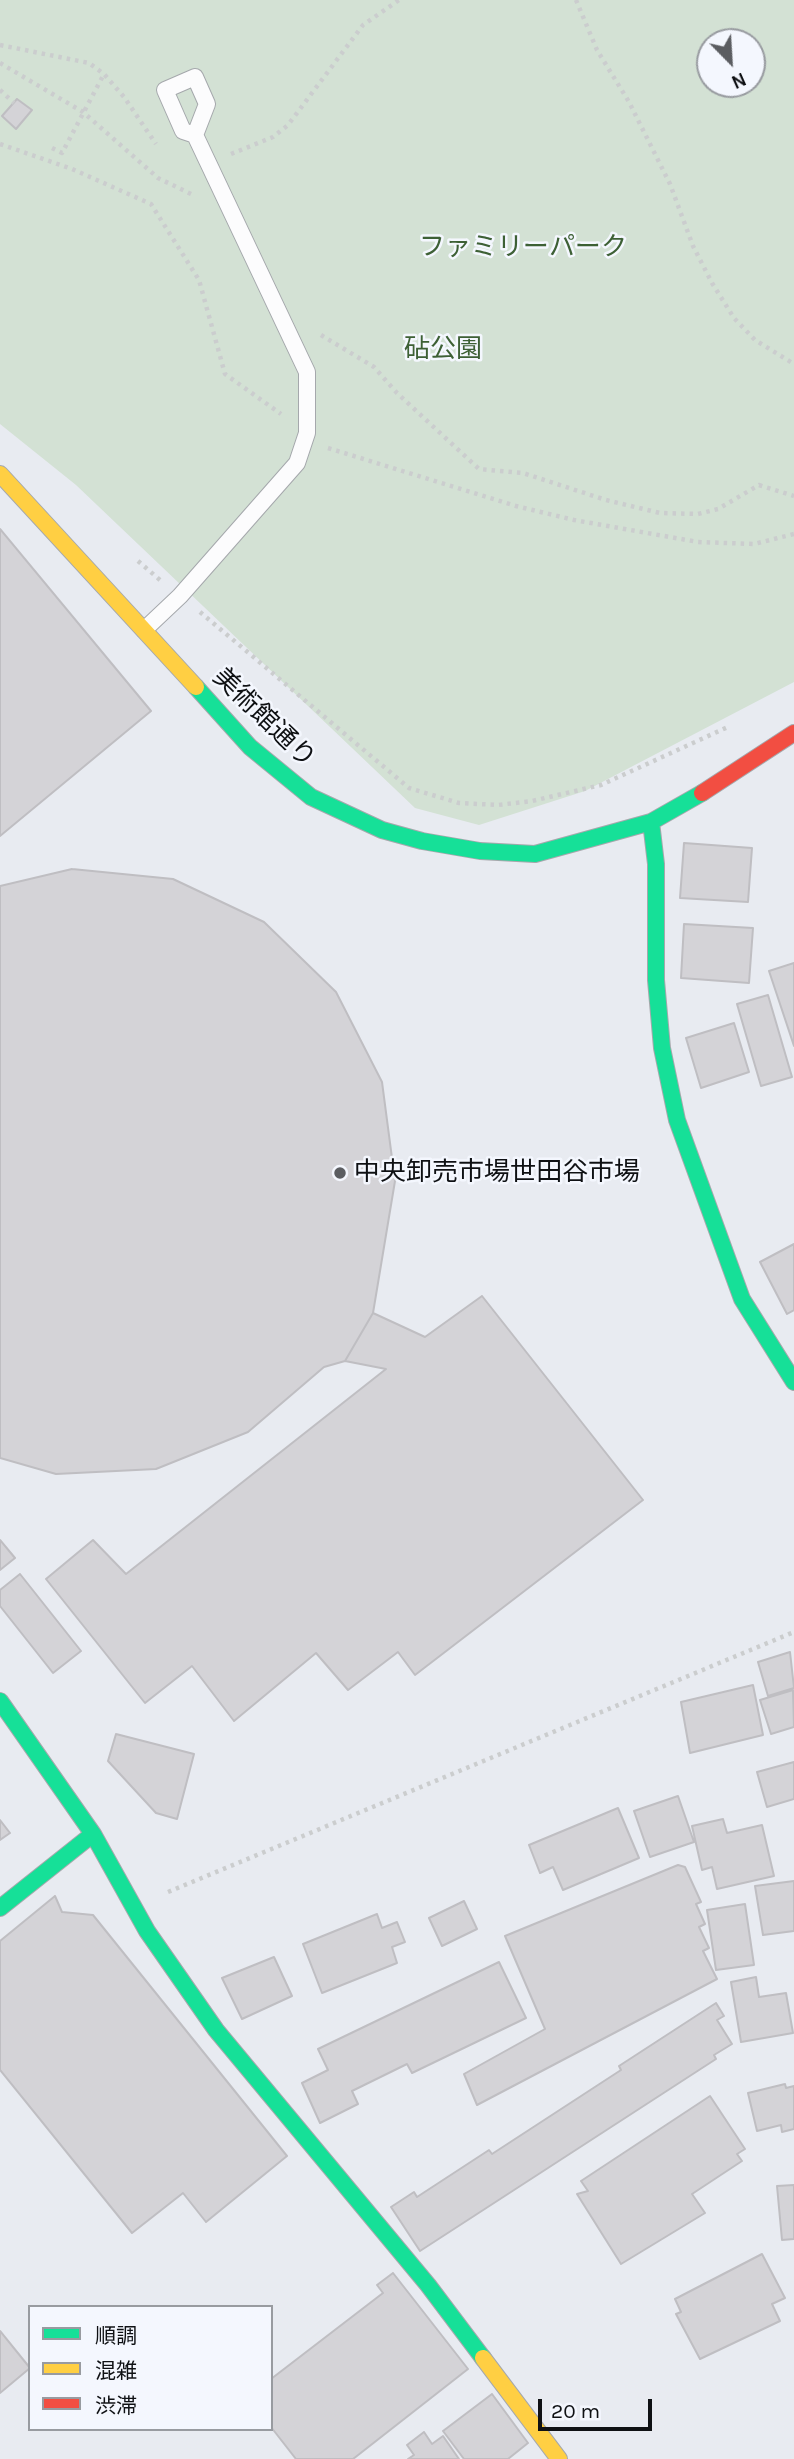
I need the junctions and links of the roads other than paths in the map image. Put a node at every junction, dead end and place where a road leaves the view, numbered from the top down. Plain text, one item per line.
1 (195, 135) dead end
2 (0, 474) edge
3 (144, 630) junction
4 (794, 733) edge
5 (651, 822) junction
6 (794, 1382) edge
7 (0, 1701) edge
8 (93, 1834) junction
9 (0, 1908) edge
10 (559, 2459) edge

1 - 3 lane
2 - 3 street, 美術館通り
3 - 5 street, 美術館通り
4 - 5 street, 美術館通り
5 - 6 street
7 - 8 street
8 - 9 street
8 - 10 street

